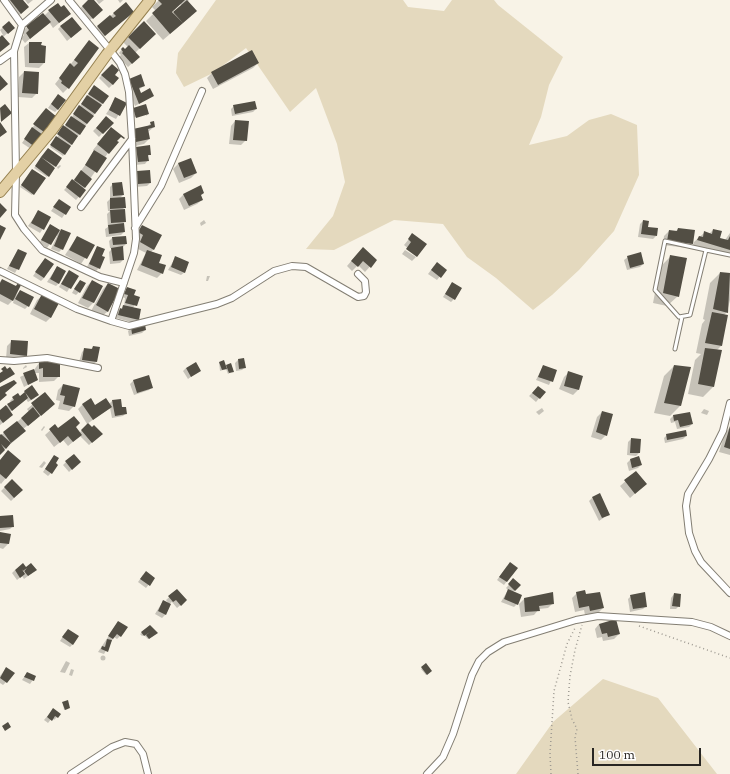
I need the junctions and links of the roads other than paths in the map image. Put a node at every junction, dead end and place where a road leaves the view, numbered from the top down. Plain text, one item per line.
1 (4, 0) edge
2 (50, 0) edge
3 (69, 0) edge
4 (150, 0) edge
5 (22, 25) junction
6 (110, 50) junction
7 (14, 51) junction
8 (0, 62) edge
9 (202, 91) dead end
10 (132, 138) junction
11 (16, 172) junction
12 (0, 192) edge
13 (81, 207) dead end
14 (135, 228) junction
15 (706, 250) junction
16 (730, 255) edge
17 (0, 271) edge
18 (358, 274) dead end
19 (124, 283) junction
20 (682, 317) junction
21 (111, 321) junction
22 (675, 349) dead end
23 (0, 360) edge
24 (98, 368) dead end
25 (730, 402) edge
26 (730, 593) edge
27 (730, 636) edge
28 (71, 774) edge
29 (148, 774) edge
30 (427, 774) edge

1 - 5 street
2 - 5 street
3 - 6 street
4 - 6 main road
5 - 7 street
6 - 10 street
6 - 11 main road
7 - 8 street
7 - 11 street
9 - 14 street
10 - 13 street
10 - 14 street
11 - 12 main road
11 - 19 street
14 - 19 street
15 - 16 lane
15 - 20 lane
15 - 20 lane
17 - 21 street
18 - 21 street
19 - 21 street
20 - 22 lane
23 - 24 street
25 - 26 street
27 - 30 street
28 - 29 street

